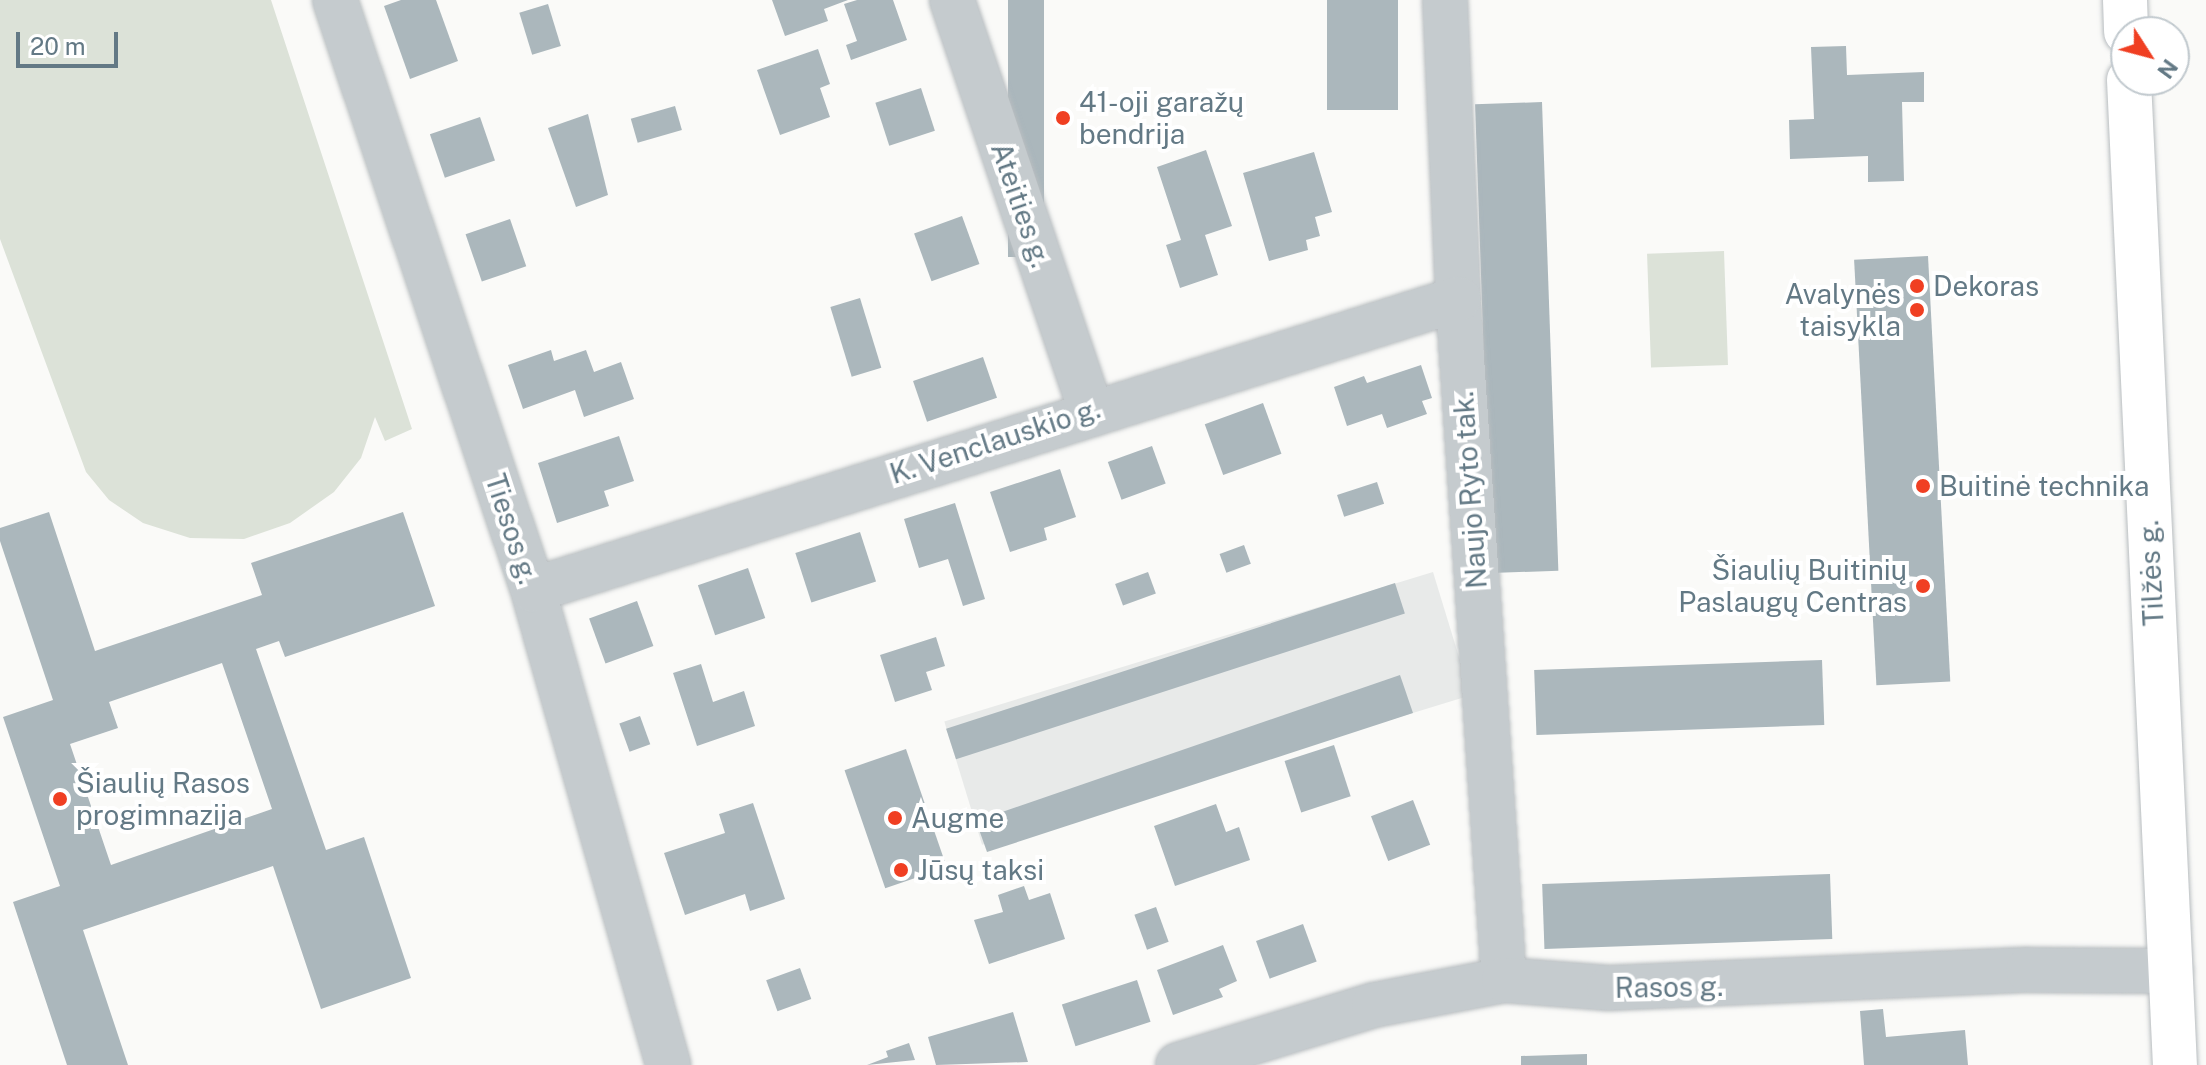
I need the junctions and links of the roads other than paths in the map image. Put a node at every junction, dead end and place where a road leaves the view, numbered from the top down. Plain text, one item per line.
1 (335, 0) edge
2 (952, 0) edge
3 (1445, 0) edge
4 (2130, 96) edge
5 (1458, 299) junction
6 (1091, 410) junction
7 (533, 590) junction
8 (2171, 971) junction
9 (1504, 980) junction
10 (668, 1065) edge
11 (1178, 1065) edge
12 (2175, 1065) edge

1 - 7 street, Tiesos g.
2 - 6 street, Ateities g.
3 - 5 street, Naujo Ryto tak.
4 - 8 highway, Tilžės g.
5 - 6 street, K. Venclauskio g.
5 - 9 street, Naujo Ryto tak.
6 - 7 street, K. Venclauskio g.
7 - 10 street, Tiesos g.
8 - 9 street, Rasos g.
8 - 12 highway, Tilžės g.
9 - 11 street, Rasos g.

